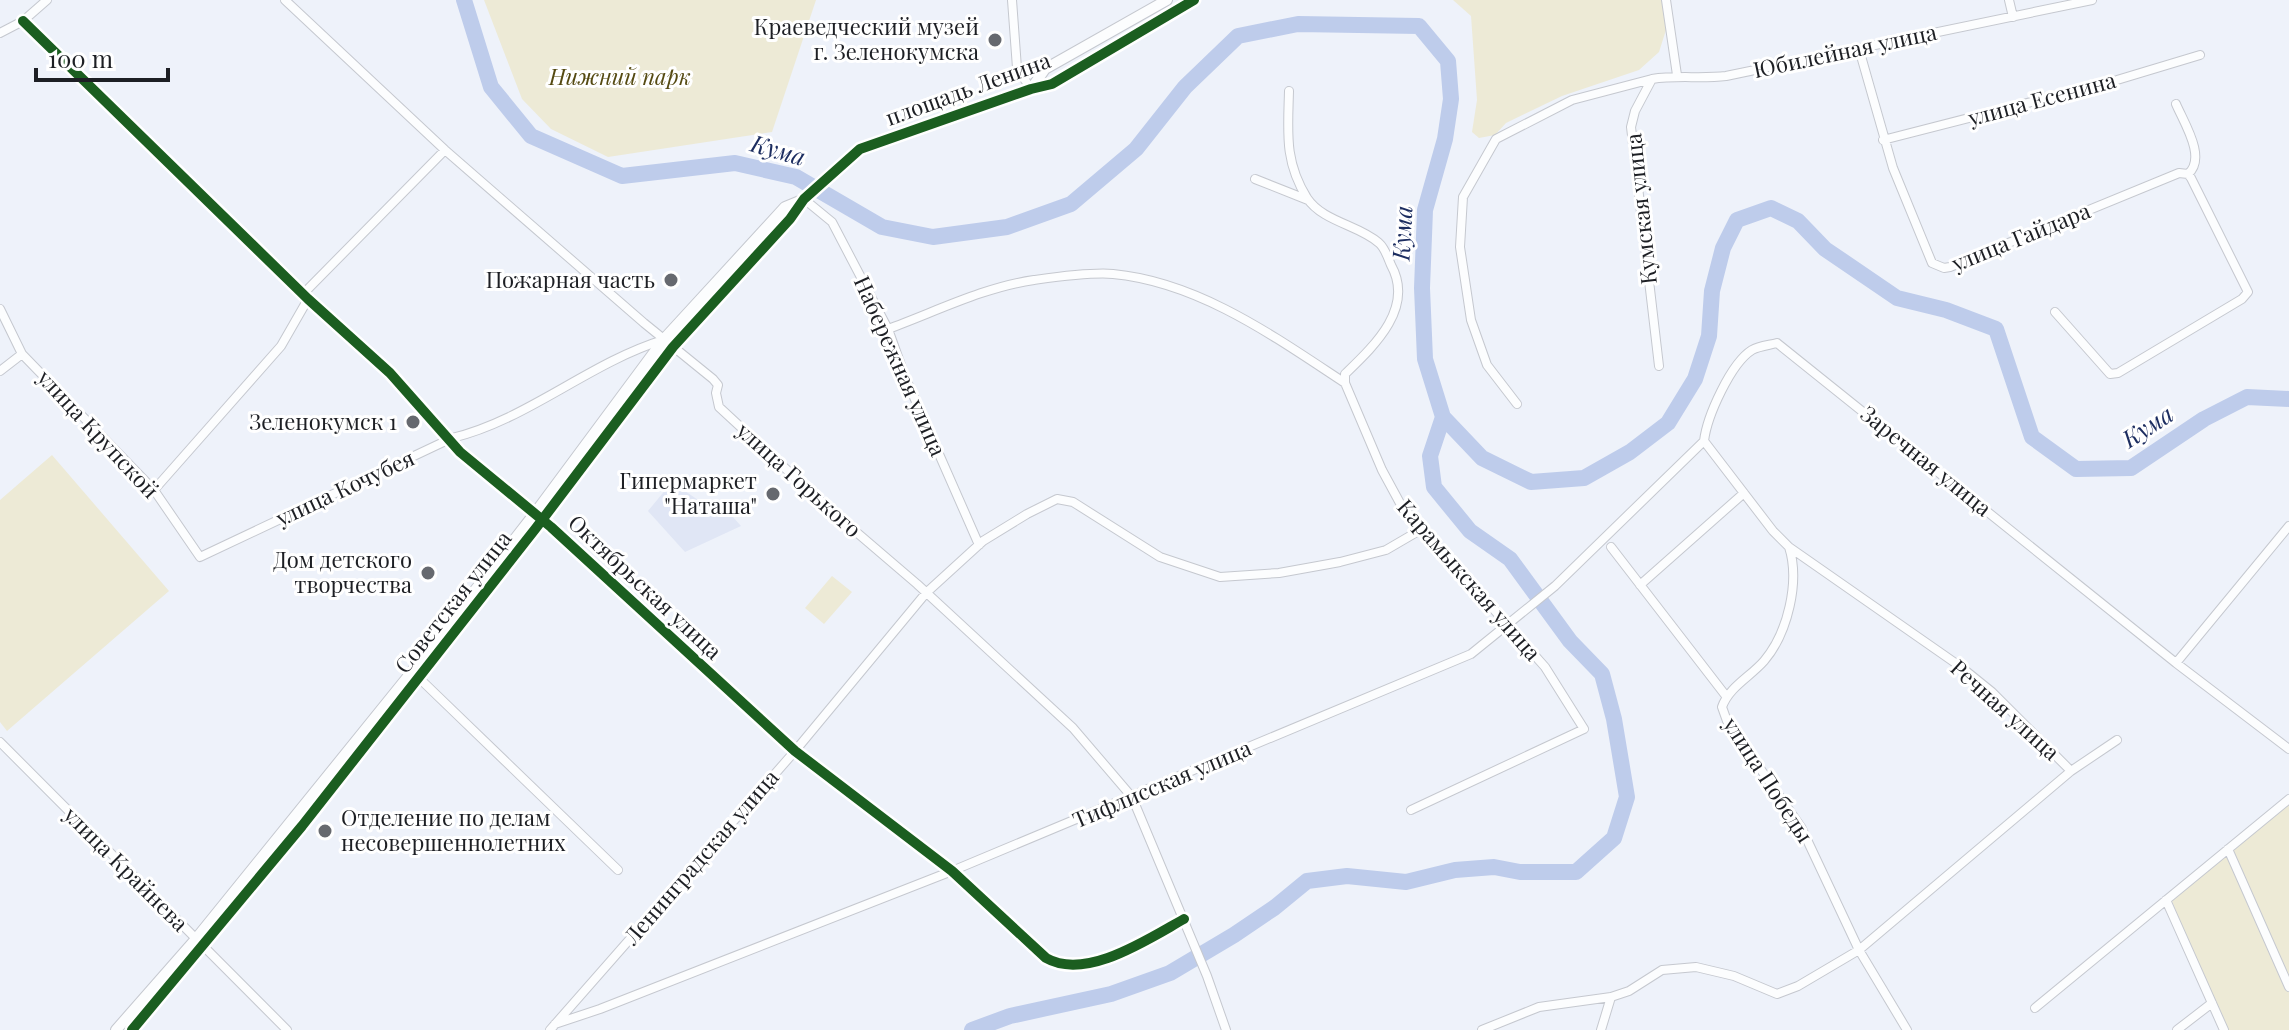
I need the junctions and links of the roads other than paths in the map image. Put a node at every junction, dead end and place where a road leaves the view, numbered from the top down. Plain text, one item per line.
1 (47, 0) edge
2 (285, 0) edge
3 (1012, 0) edge
4 (1167, 0) edge
5 (1194, 0) edge
6 (1666, 0) edge
7 (2009, 0) edge
8 (2092, 0) edge
9 (2013, 17) junction
10 (23, 21) junction
11 (0, 33) edge
12 (1859, 49) junction
13 (2200, 55) dead end
14 (1677, 75) junction
15 (1652, 79) junction
16 (1031, 89) junction
17 (1289, 91) dead end
18 (2176, 104) dead end
19 (1883, 140) junction
20 (445, 150) junction
21 (2188, 174) junction
22 (1255, 179) dead end
23 (804, 199) junction
24 (1308, 200) junction
25 (306, 296) junction
26 (0, 309) edge
27 (2055, 312) dead end
28 (888, 329) junction
29 (664, 339) junction
30 (673, 347) junction
31 (22, 354) junction
32 (1659, 366) dead end
33 (0, 371) edge
34 (1345, 383) junction
35 (1517, 404) dead end
36 (448, 440) junction
37 (1704, 441) junction
38 (154, 490) junction
39 (1744, 493) junction
40 (539, 517) junction
41 (2289, 526) edge
42 (1422, 529) junction
43 (979, 545) junction
44 (1611, 547) dead end
45 (1789, 547) junction
46 (200, 557) joint
47 (1640, 585) junction
48 (926, 593) junction
49 (1507, 626) junction
50 (2176, 663) junction
51 (419, 678) junction
52 (1726, 696) junction
53 (2117, 740) dead end
54 (0, 742) edge
55 (2289, 749) edge
56 (795, 751) junction
57 (2071, 771) junction
58 (1132, 797) junction
59 (2289, 799) edge
60 (1411, 810) dead end
61 (2228, 849) junction
62 (618, 870) dead end
63 (952, 871) junction
64 (2166, 900) junction
65 (1184, 919) junction
66 (199, 944) junction
67 (1859, 950) junction
68 (2289, 987) edge
69 (1611, 997) junction
70 (2212, 1003) junction
71 (2035, 1008) dead end
72 (552, 1027) edge
73 (116, 1030) edge
74 (132, 1030) edge
75 (287, 1030) edge
76 (1226, 1030) edge
77 (1482, 1030) edge
78 (1601, 1030) edge
79 (1907, 1030) edge
80 (2177, 1030) edge
81 (2224, 1030) edge

1 - 10 street
2 - 20 street, улица Горького
3 - 16 street, площадь Ленина
4 - 16 street, площадь Ленина
5 - 16 street, площадь Ленина
6 - 14 street
7 - 9 street
8 - 9 street, Юбилейная улица
9 - 12 street, Юбилейная улица
10 - 11 street
10 - 25 street, Октябрьская улица
12 - 14 street, Юбилейная улица
12 - 19 street, улица Гайдара
13 - 19 street, улица Есенина
14 - 15 street, Юбилейная улица
15 - 32 street, Кумская улица
15 - 35 street
16 - 23 street, площадь Ленина
17 - 24 street
18 - 21 street
19 - 21 street, улица Гайдара
20 - 25 street
20 - 29 street, улица Горького
21 - 27 street
22 - 24 street
23 - 28 street, Набережная улица
23 - 29 street, Советская улица
23 - 30 street, Советская улица
24 - 34 street
25 - 36 street, Октябрьская улица
25 - 38 street
26 - 31 street, улица Крупской
28 - 34 street
28 - 43 street, Набережная улица
29 - 30 street, улица Горького
29 - 36 street, улица Кочубея
29 - 40 street, Советская улица
30 - 40 street, Советская улица
30 - 48 street, улица Горького
31 - 33 street
31 - 38 street, улица Крупской
34 - 42 street, Карамыкская улица
36 - 40 street, Октябрьская улица
36 - 46 street, улица Кочубея
37 - 39 street, Речная улица
37 - 49 street, Тифлисская улица
37 - 50 street, Заречная улица
38 - 46 street, улица Крупской
39 - 45 street, Речная улица
39 - 47 street
40 - 51 street, Советская улица
40 - 56 street, Октябрьская улица
40 - 66 street, Советская улица
41 - 50 street
42 - 43 street, Ленинградская улица
42 - 49 street, Карамыкская улица
43 - 48 street, Ленинградская улица
44 - 47 street, улица Победы
45 - 52 street
45 - 57 street, Речная улица
47 - 52 street, улица Победы
48 - 56 street, Ленинградская улица
48 - 58 street, улица Горького
49 - 58 street, Тифлисская улица
49 - 60 street, Карамыкская улица
50 - 55 street, Заречная улица
51 - 62 street
51 - 66 street, Советская улица
52 - 67 street, улица Победы
53 - 57 street
54 - 66 street, улица Крайнева
56 - 63 street, Октябрьская улица
56 - 72 street, Ленинградская улица
57 - 67 street, Речная улица
58 - 63 street, Тифлисская улица
58 - 65 street, улица Горького
59 - 61 street
61 - 64 street
61 - 68 street
63 - 65 street, Октябрьская улица
63 - 72 street, Тифлисская улица
64 - 70 street
64 - 71 street
65 - 76 street, улица Горького
66 - 73 street, Советская улица
66 - 74 street, Советская улица
66 - 75 street, улица Крайнева
67 - 69 street, Речная улица
67 - 79 street, улица Победы
69 - 77 street, Речная улица
69 - 78 street
70 - 80 street
70 - 81 street

